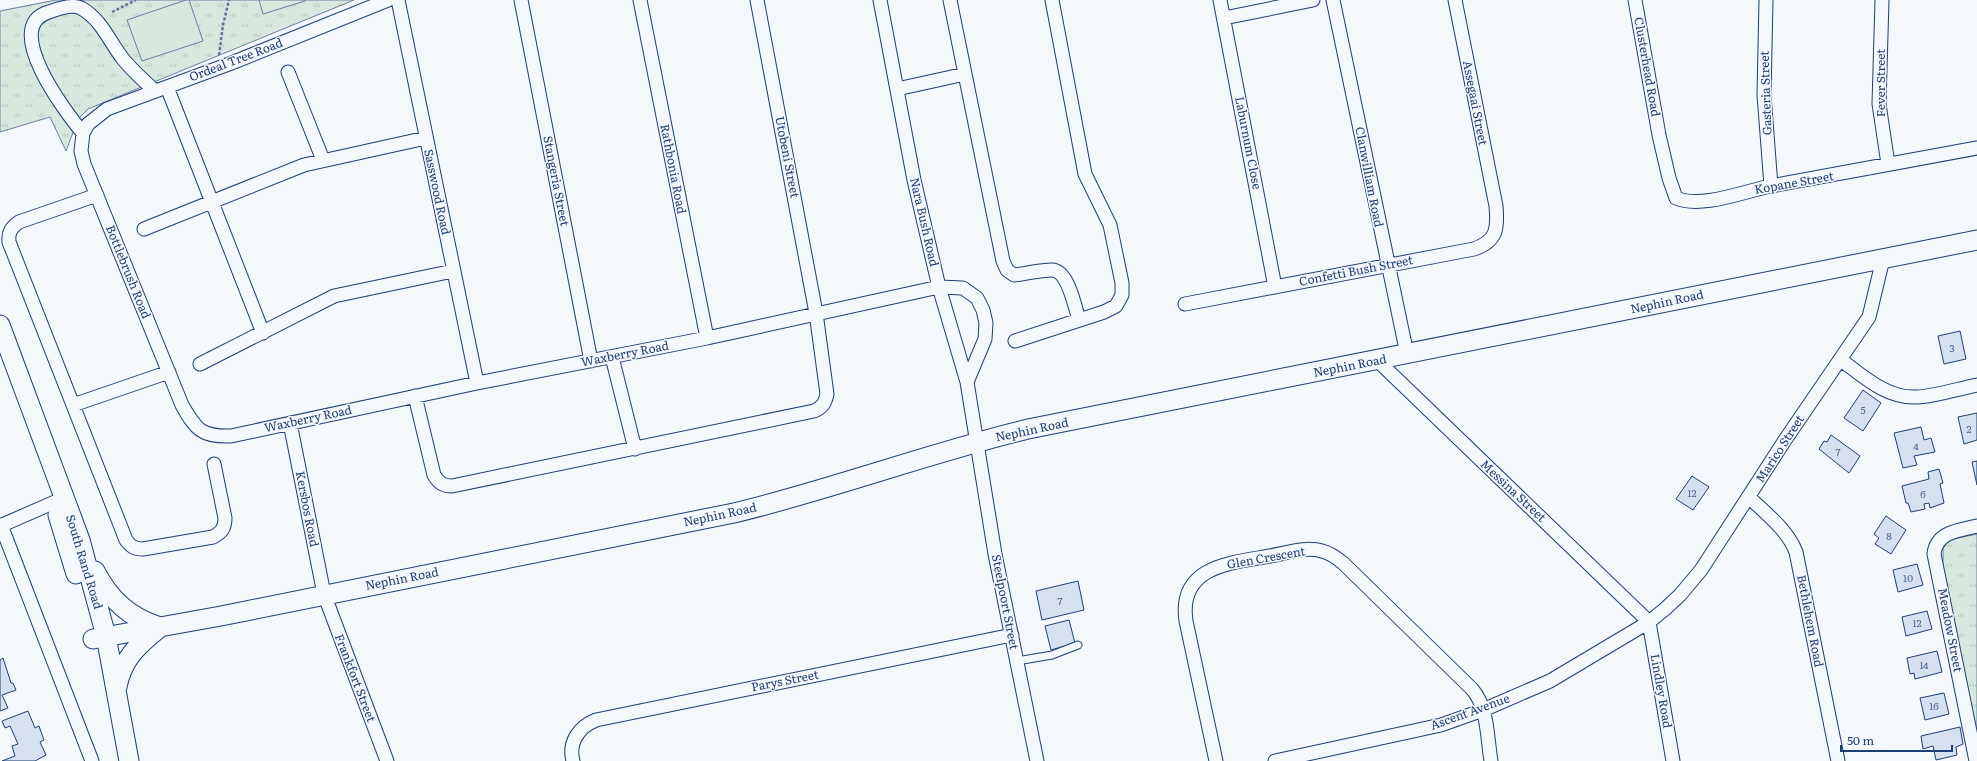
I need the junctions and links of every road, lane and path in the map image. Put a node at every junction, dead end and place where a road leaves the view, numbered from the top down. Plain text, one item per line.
1 (136, 0) edge
2 (229, 0) edge
3 (388, 0) edge
4 (398, 0) edge
5 (521, 0) edge
6 (640, 0) edge
7 (757, 0) edge
8 (880, 0) edge
9 (950, 0) edge
10 (1052, 0) edge
11 (1220, 0) edge
12 (1313, 0) edge
13 (1333, 0) edge
14 (1455, 0) edge
15 (1635, 0) edge
16 (1766, 0) edge
17 (1882, 0) edge
18 (112, 12) dead end
19 (1224, 18) junction
20 (221, 67) junction
21 (288, 72) dead end
22 (965, 74) junction
23 (161, 89) junction
24 (897, 89) junction
25 (85, 128) junction
26 (1659, 135) joint
27 (426, 138) junction
28 (1977, 148) edge
29 (323, 160) junction
30 (1888, 164) junction
31 (1771, 186) junction
32 (97, 195) junction
33 (212, 202) junction
34 (1496, 206) joint
35 (144, 229) dead end
36 (1977, 240) edge
37 (1883, 259) junction
38 (1387, 264) junction
39 (453, 271) junction
40 (939, 287) junction
41 (1275, 287) junction
42 (1185, 304) dead end
43 (816, 313) junction
44 (1079, 320) junction
45 (0, 325) edge
46 (263, 333) junction
47 (707, 338) junction
48 (1015, 341) dead end
49 (1406, 354) junction
50 (0, 357) edge
51 (612, 357) junction
52 (1377, 360) junction
53 (1841, 360) junction
54 (592, 361) junction
55 (200, 364) dead end
56 (169, 372) junction
57 (967, 382) junction
58 (477, 383) junction
59 (1977, 385) edge
60 (415, 396) junction
61 (73, 405) junction
62 (190, 419) joint
63 (290, 423) junction
64 (977, 442) junction
65 (635, 449) junction
66 (214, 464) dead end
67 (1749, 497) junction
68 (59, 500) junction
69 (1, 526) edge
70 (1977, 526) edge
71 (80, 540) junction
72 (324, 594) junction
73 (1649, 622) junction
74 (160, 628) junction
75 (1012, 634) junction
76 (99, 637) junction
77 (1078, 645) dead end
78 (1017, 661) junction
79 (117, 700) junction
80 (1483, 710) junction
81 (92, 761) edge
82 (117, 761) edge
83 (129, 761) edge
84 (387, 761) edge
85 (573, 761) edge
86 (1037, 761) edge
87 (1216, 761) edge
88 (1275, 761) edge
89 (1491, 761) edge
90 (1673, 761) edge
91 (1838, 761) edge
92 (1976, 761) edge

1 - 18 path
2 - 20 path
3 - 20 street, Ordeal Tree Road
4 - 27 street, Sasswood Road
5 - 54 street, Stangeria Street
6 - 47 street, Rathbonia Road
7 - 43 street, Utobeni Street
8 - 24 street, Nara Bush Road
9 - 22 street
10 - 44 street
11 - 19 street, Laburnum Close
12 - 19 street
13 - 38 street, Clanwilliam Road
14 - 34 street, Assegaai Street
15 - 26 street, Clusterhead Road
16 - 31 street, Gasteria Street
17 - 30 street, Fever Street
19 - 41 street, Laburnum Close
20 - 23 street, Ordeal Tree Road
21 - 29 street
22 - 24 street
22 - 44 street
23 - 25 street, Ordeal Tree Road
23 - 25 street
23 - 33 street
24 - 40 street, Nara Bush Road
25 - 32 street, Bottlebrush Road
26 - 31 street, Kopane Street
27 - 29 street
27 - 39 street, Sasswood Road
28 - 30 street, Kopane Street
29 - 33 street
30 - 31 street, Kopane Street
32 - 56 street, Bottlebrush Road
32 - 61 street
33 - 35 street
33 - 46 street
34 - 38 street, Confetti Bush Street
36 - 37 street, Nephin Road
37 - 49 street, Nephin Road
37 - 53 street, Marico Street
38 - 41 street, Confetti Bush Street
38 - 49 street, Clanwilliam Road
39 - 46 street
39 - 58 street, Sasswood Road
40 - 43 street, Waxberry Road
40 - 57 street, Nara Bush Road
40 - 57 street, Waxberry Road
41 - 42 street, Confetti Bush Street
43 - 47 street, Waxberry Road
43 - 65 street, Utobeni Street
44 - 48 street
45 - 68 street, South Rand Road
46 - 55 street
47 - 51 street, Waxberry Road
49 - 52 street, Nephin Road
50 - 68 street, South Rand Road
51 - 54 street, Waxberry Road
51 - 65 street
52 - 64 street, Nephin Road
52 - 73 street, Messina Street
53 - 59 street
53 - 67 street, Marico Street
54 - 58 street, Waxberry Road
56 - 61 street
56 - 62 street, Bottlebrush Road
57 - 64 street, Nara Bush Road
58 - 60 street, Waxberry Road
60 - 63 street, Waxberry Road
60 - 65 street
61 - 66 street
62 - 63 street, Waxberry Road
63 - 72 street, Kersbos Road
64 - 72 street, Nephin Road
64 - 75 street, Steelpoort Street
67 - 73 street, Marico Street
67 - 91 street, Bethlehem Road
68 - 69 street
68 - 71 street, South Rand Road
68 - 76 street, South Rand Road
69 - 81 street
70 - 92 street, Meadow Street
71 - 74 street
71 - 76 street, South Rand Road
72 - 74 street, Nephin Road
72 - 84 street, Frankfort Street
73 - 80 street, Ascent Avenue
73 - 90 street, Lindley Road
74 - 76 street, Nephin Road
74 - 79 street
75 - 78 street, Steelpoort Street
75 - 85 street, Parys Street
76 - 79 street, South Rand Road
76 - 82 street, South Rand Road
77 - 78 lane
78 - 86 street, Steelpoort Street
79 - 83 street, South Rand Road
80 - 87 street, Glen Crescent
80 - 88 street, Ascent Avenue
80 - 89 street, Glen Crescent

